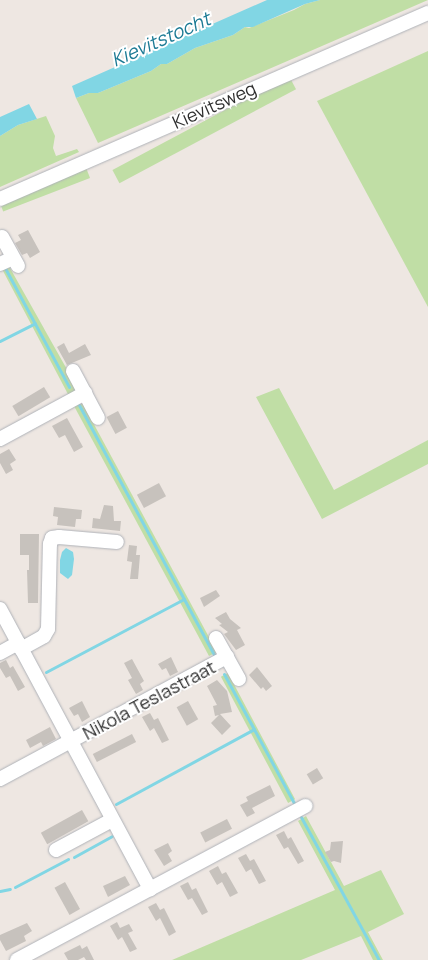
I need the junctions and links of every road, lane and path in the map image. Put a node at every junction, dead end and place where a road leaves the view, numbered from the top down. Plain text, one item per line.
1 (428, 12) edge
2 (0, 199) edge
3 (2, 237) dead end
4 (0, 264) edge
5 (73, 371) dead end
6 (85, 393) junction
7 (98, 418) dead end
8 (0, 439) edge
9 (117, 542) dead end
10 (0, 610) edge
11 (216, 638) dead end
12 (19, 646) junction
13 (0, 653) edge
14 (227, 657) junction
15 (239, 678) dead end
16 (70, 742) junction
17 (0, 779) edge
18 (306, 806) dead end
19 (112, 820) junction
20 (56, 850) dead end
21 (150, 889) junction
22 (17, 960) edge

1 - 2 street, Kievitsweg
3 - 4 street
5 - 6 street
6 - 7 street
6 - 8 street
9 - 12 street
10 - 12 street
11 - 14 street, Nikola Teslastraat
12 - 13 street
12 - 16 street
14 - 15 street, Nikola Teslastraat
14 - 16 street, Nikola Teslastraat
16 - 17 street, Nikola Teslastraat
16 - 19 street
18 - 21 street
19 - 20 street
19 - 21 street
21 - 22 street

